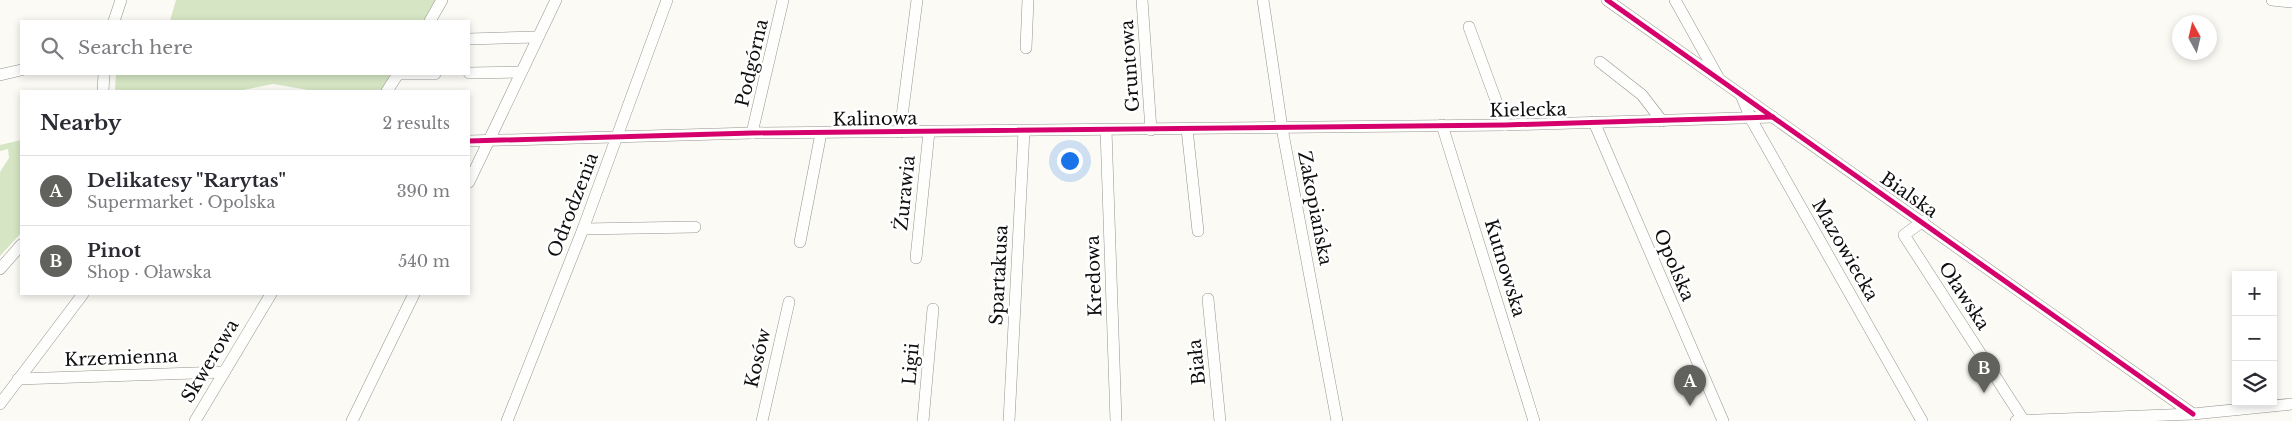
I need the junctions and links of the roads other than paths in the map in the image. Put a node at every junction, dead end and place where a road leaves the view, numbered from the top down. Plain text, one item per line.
1 (121, 0) edge
2 (442, 0) edge
3 (556, 0) edge
4 (667, 0) edge
5 (783, 0) edge
6 (917, 0) edge
7 (1028, 0) edge
8 (1142, 0) edge
9 (1264, 0) edge
10 (1607, 0) edge
11 (1675, 0) edge
12 (2272, 0) edge
13 (2292, 2) edge
14 (114, 20) edge
15 (431, 20) edge
16 (1469, 27) dead end
17 (538, 38) junction
18 (470, 40) edge
19 (1026, 48) dead end
20 (1600, 62) dead end
21 (20, 70) edge
22 (521, 72) junction
23 (470, 73) edge
24 (0, 75) edge
25 (104, 75) edge
26 (396, 75) edge
27 (1720, 80) junction
28 (103, 90) edge
29 (388, 90) edge
30 (1741, 95) junction
31 (1773, 118) junction
32 (1750, 119) junction
33 (1662, 121) junction
34 (1594, 122) junction
35 (1442, 125) junction
36 (1505, 125) junction
37 (1282, 128) junction
38 (1187, 129) junction
39 (1106, 130) junction
40 (1151, 130) junction
41 (1024, 131) junction
42 (900, 132) junction
43 (929, 132) junction
44 (821, 133) junction
45 (752, 134) junction
46 (618, 136) junction
47 (470, 140) edge
48 (489, 140) junction
49 (470, 180) edge
50 (1923, 221) junction
51 (695, 227) dead end
52 (583, 229) junction
53 (1198, 231) dead end
54 (800, 242) dead end
55 (20, 246) edge
56 (916, 258) dead end
57 (0, 269) edge
58 (81, 295) edge
59 (269, 295) edge
60 (414, 295) edge
61 (1208, 298) dead end
62 (789, 302) dead end
63 (933, 309) dead end
64 (224, 372) junction
65 (18, 379) junction
66 (0, 404) edge
67 (2292, 404) edge
68 (2193, 414) junction
69 (195, 421) edge
70 (352, 421) edge
71 (507, 421) edge
72 (762, 421) edge
73 (923, 421) edge
74 (1009, 421) edge
75 (1116, 421) edge
76 (1220, 421) edge
77 (1337, 421) edge
78 (1534, 421) edge
79 (1723, 421) edge
80 (1922, 421) edge
81 (2016, 421) edge
82 (2024, 421) edge

1 - 14 street
2 - 15 street
3 - 17 street
4 - 46 street, Odrodzenia
5 - 45 street, Podgórna
6 - 42 street
7 - 19 street
8 - 40 street, Gruntowa
9 - 37 street, Zakopiańska
10 - 27 street, Bialska
11 - 27 street
12 - 13 street
16 - 36 street
17 - 18 street
17 - 22 street
20 - 33 street
21 - 24 street
22 - 23 street
22 - 48 street
25 - 28 street
26 - 29 street
27 - 30 street, Bialska
30 - 31 street, Bialska
30 - 32 street, Mazowiecka
31 - 32 street, Kielecka
31 - 50 street, Bialska
32 - 33 street, Kielecka
32 - 80 street, Mazowiecka
33 - 34 street, Kielecka
34 - 36 street, Kielecka
34 - 79 street, Opolska
35 - 36 street, Kielecka
35 - 37 street, Kielecka
35 - 78 street, Kutnowska
37 - 38 street, Kalinowa
37 - 77 street, Zakopiańska
38 - 40 street, Kalinowa
38 - 53 street
39 - 40 street, Kalinowa
39 - 41 street, Kalinowa
39 - 75 street, Kredowa
41 - 43 street, Kalinowa
41 - 74 street, Spartakusa
42 - 43 street, Kalinowa
42 - 44 street, Kalinowa
43 - 56 street, Żurawia
44 - 45 street, Kalinowa
44 - 54 street, Kalinowa
45 - 46 street, Kalinowa
46 - 48 street, Kalinowa
46 - 52 street, Odrodzenia
47 - 48 street, Kalinowa
48 - 49 street
50 - 68 street, Bialska
50 - 82 street, Oławska
51 - 52 street
52 - 71 street, Odrodzenia
55 - 57 street
58 - 65 street, Krzemienna
59 - 64 street, Skwerowa
60 - 70 street
61 - 76 street, Biała
62 - 72 street, Kosów
63 - 73 street, Ligii
64 - 65 street, Krzemienna
64 - 69 street, Skwerowa
65 - 66 street, Krzemienna
67 - 68 street
68 - 82 street
81 - 82 street

